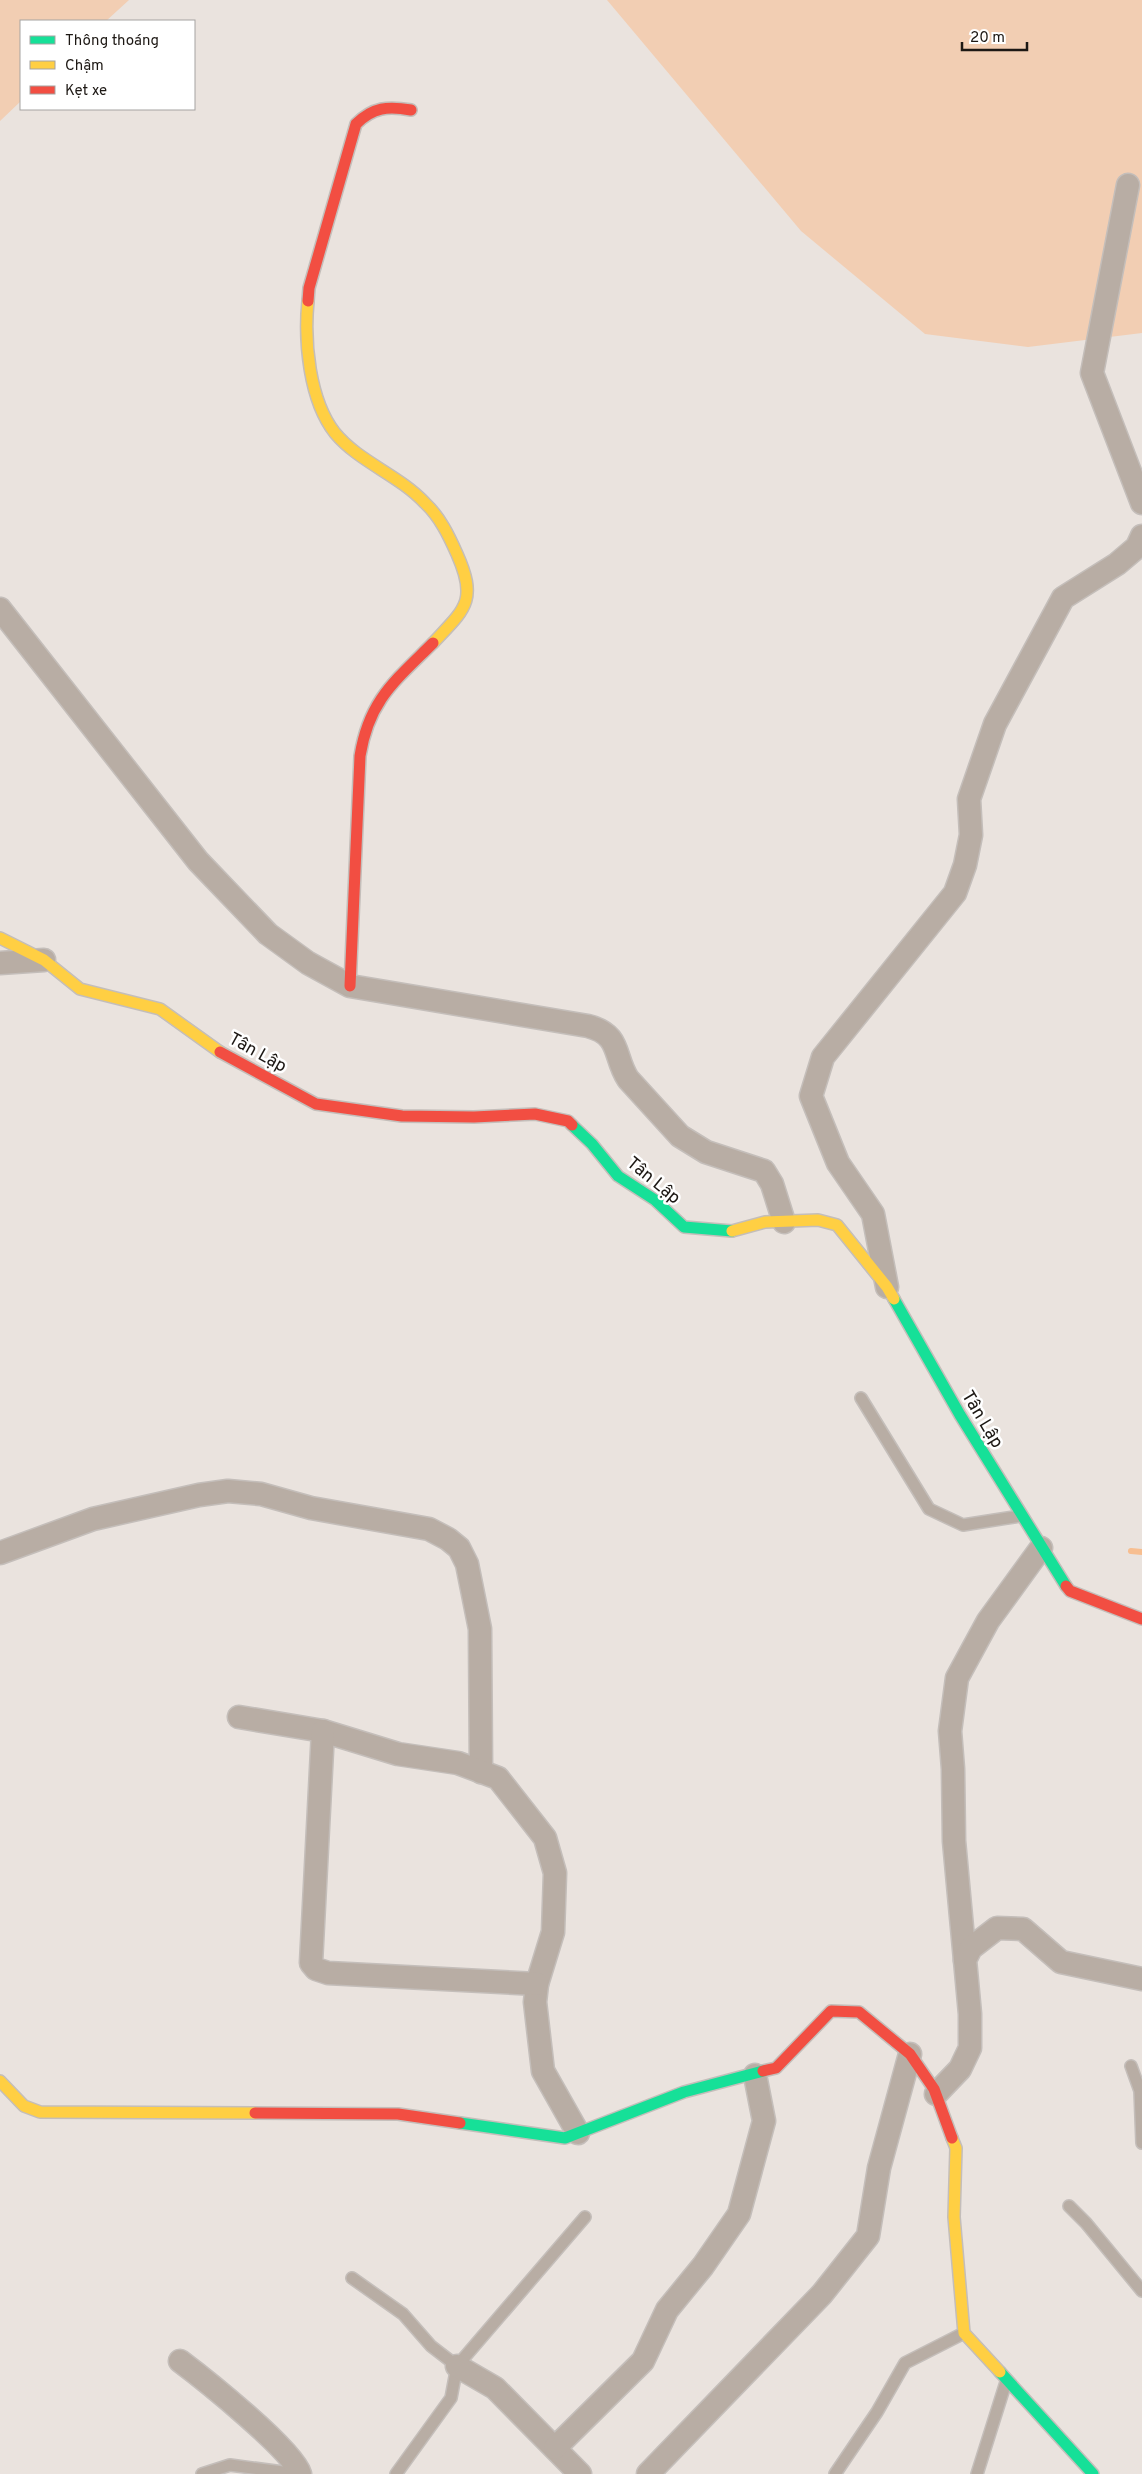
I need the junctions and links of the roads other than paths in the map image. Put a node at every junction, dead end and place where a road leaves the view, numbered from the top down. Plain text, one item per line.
1 (411, 110) dead end
2 (1128, 185) dead end
3 (1142, 503) edge
4 (1142, 536) edge
5 (0, 609) edge
6 (0, 938) edge
7 (44, 960) junction
8 (0, 963) edge
9 (350, 986) junction
10 (784, 1222) junction
11 (887, 1287) junction
12 (860, 1398) dead end
13 (1020, 1516) junction
14 (1040, 1548) junction
15 (0, 1553) edge
16 (1142, 1619) edge
17 (239, 1717) dead end
18 (323, 1731) junction
19 (481, 1772) junction
20 (965, 1960) junction
21 (1142, 1979) edge
22 (537, 1984) junction
23 (910, 2054) junction
24 (1131, 2066) dead end
25 (755, 2075) junction
26 (0, 2081) edge
27 (936, 2094) junction
28 (578, 2134) junction
29 (1142, 2143) edge
30 (1068, 2206) dead end
31 (585, 2217) dead end
32 (352, 2278) dead end
33 (1142, 2291) edge
34 (964, 2333) junction
35 (180, 2361) dead end
36 (457, 2366) junction
37 (1006, 2382) junction
38 (554, 2448) junction
39 (202, 2474) edge
40 (299, 2474) edge
41 (396, 2474) edge
42 (580, 2474) edge
43 (648, 2474) edge
44 (835, 2474) edge
45 (977, 2474) edge
46 (1093, 2474) edge

1 - 9 street
2 - 3 street
4 - 11 street
5 - 9 street
6 - 7 street, Tân Lập
7 - 8 street
7 - 10 street, Tân Lập
9 - 10 street
10 - 11 street, Tân Lập
11 - 13 street, Tân Lập
12 - 13 lane
13 - 14 street, Tân Lập
14 - 16 street, Tân Lập
14 - 20 street
15 - 19 street
17 - 18 street
18 - 19 street
18 - 22 street
19 - 22 street
20 - 21 street
20 - 27 street
22 - 28 street
23 - 25 street
23 - 27 street
23 - 43 street
24 - 29 lane
25 - 28 street
25 - 38 street
26 - 28 street
27 - 34 street
30 - 33 lane
31 - 36 lane
32 - 36 lane
34 - 37 street
34 - 44 lane
35 - 40 street
36 - 38 street
36 - 41 lane
37 - 45 lane
37 - 46 street
38 - 42 street
39 - 40 lane

